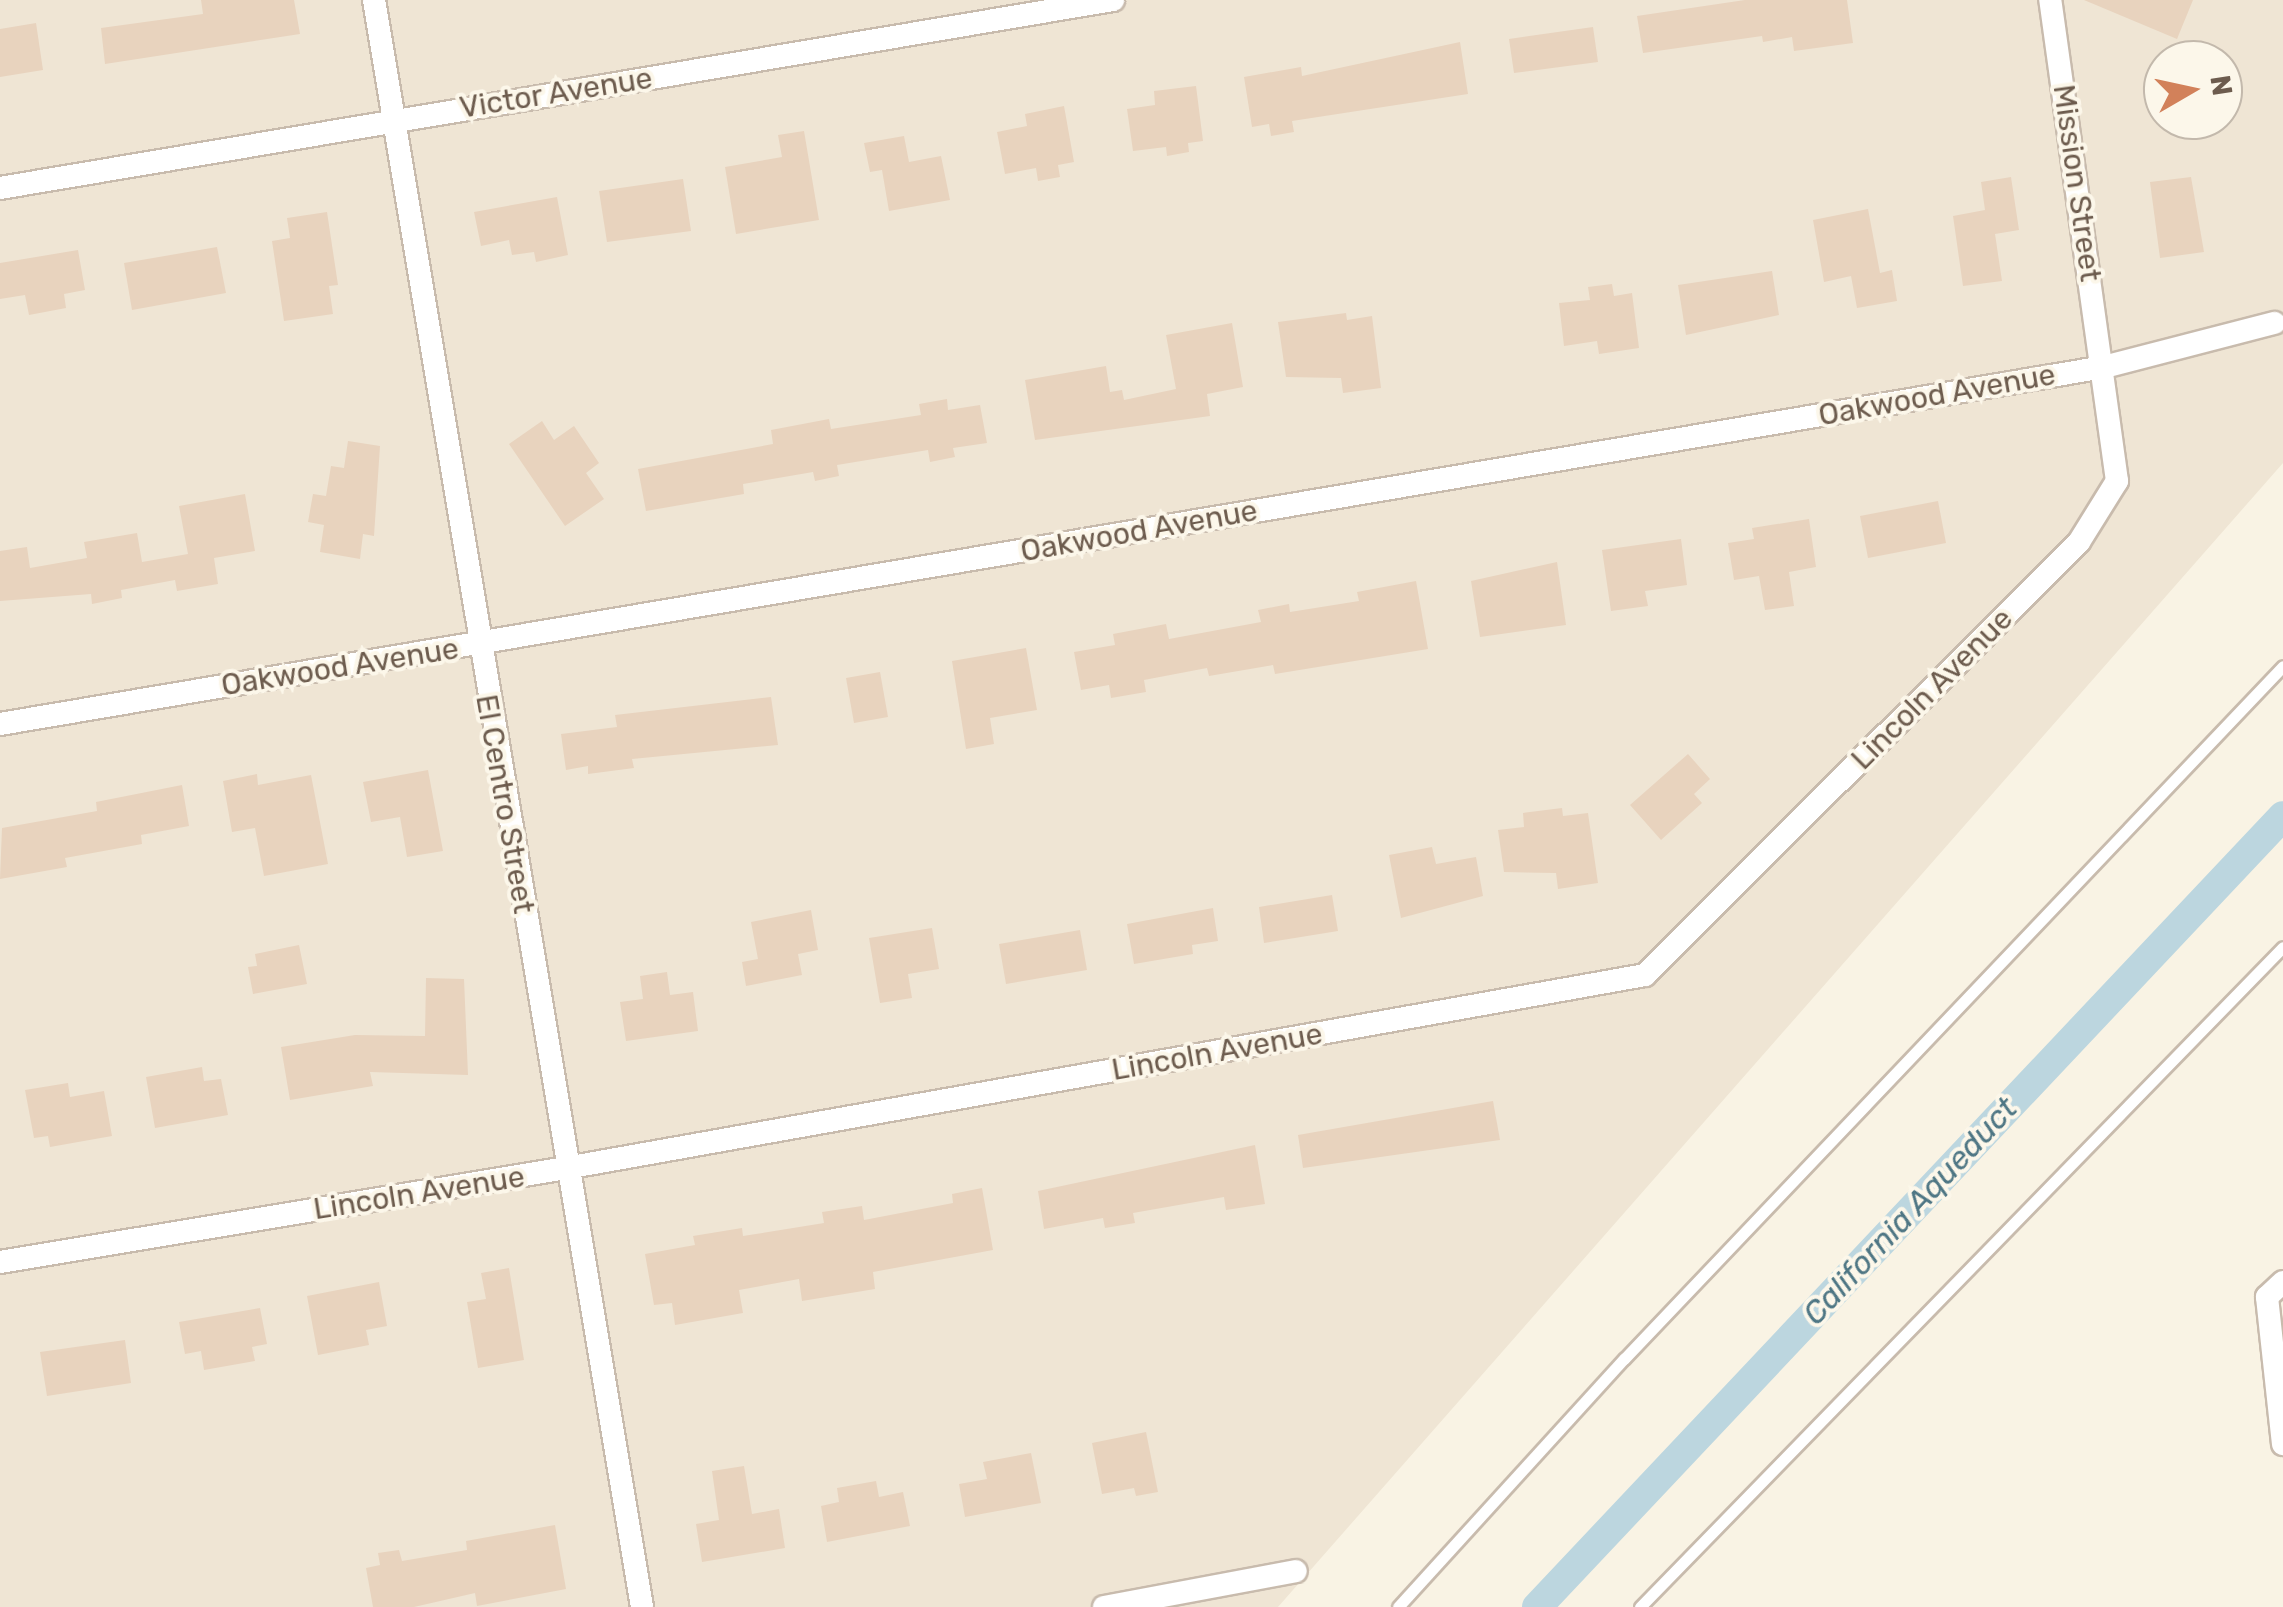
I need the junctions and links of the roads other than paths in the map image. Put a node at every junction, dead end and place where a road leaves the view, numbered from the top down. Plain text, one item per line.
1 (374, 0) edge
2 (1113, 0) edge
3 (2050, 0) edge
4 (393, 120) junction
5 (0, 188) edge
6 (2274, 324) dead end
7 (2104, 367) junction
8 (478, 644) junction
9 (2283, 666) edge
10 (0, 724) edge
11 (2283, 947) edge
12 (566, 1168) junction
13 (0, 1262) edge
14 (2283, 1282) edge
15 (2278, 1399) edge
16 (2283, 1444) edge
17 (1296, 1570) dead end
18 (642, 1607) edge
19 (1104, 1607) edge
20 (1398, 1607) edge
21 (1640, 1607) edge

1 - 4 street, El Centro Street
2 - 4 street, Victor Avenue
3 - 7 street, Mission Street
4 - 5 street, Victor Avenue
4 - 8 street, El Centro Street
6 - 7 street, Oakwood Avenue
7 - 8 street, Oakwood Avenue
7 - 12 street, Lincoln Avenue
8 - 10 street, Oakwood Avenue
8 - 12 street, El Centro Street
9 - 20 lane
11 - 21 lane
12 - 13 street, Lincoln Avenue
12 - 18 street, El Centro Street
14 - 15 street
15 - 16 street
17 - 19 street

